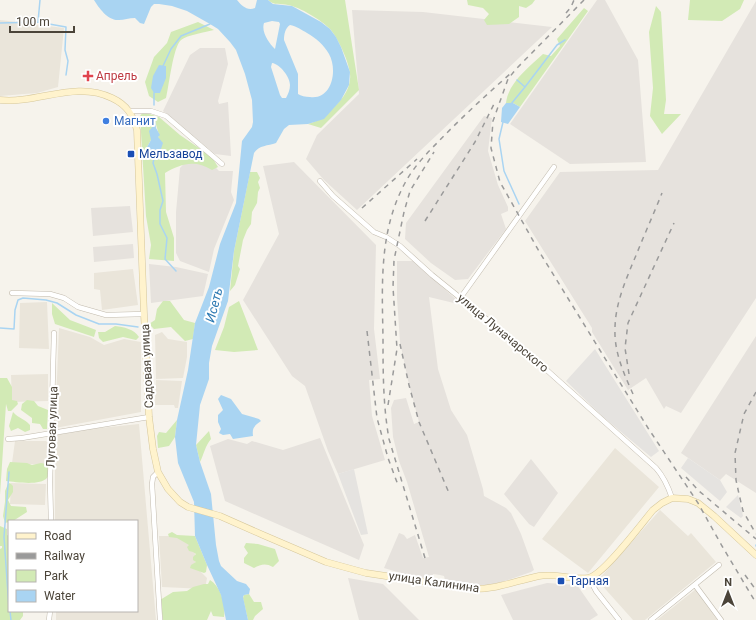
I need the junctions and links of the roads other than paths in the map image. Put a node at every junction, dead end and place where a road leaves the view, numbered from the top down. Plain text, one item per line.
1 (0, 100) edge
2 (130, 111) junction
3 (222, 164) dead end
4 (554, 167) dead end
5 (320, 181) dead end
6 (12, 293) dead end
7 (461, 297) junction
8 (144, 314) junction
9 (54, 333) dead end
10 (149, 417) junction
11 (51, 432) junction
12 (8, 439) dead end
13 (158, 472) junction
14 (672, 498) junction
15 (51, 520) edge
16 (756, 555) edge
17 (719, 565) dead end
18 (589, 578) junction
19 (695, 585) junction
20 (160, 620) edge
21 (619, 620) edge
22 (652, 620) edge
23 (721, 620) edge

1 - 2 main road
2 - 3 street
2 - 8 main road, Садовая улица
4 - 7 street
5 - 7 street, улица Луначарского
6 - 8 street
7 - 14 street, улица Луначарского
8 - 10 main road, Садовая улица
9 - 11 street, Луговая улица
10 - 11 street
10 - 13 main road, Садовая улица
11 - 12 street
11 - 15 street, Луговая улица
13 - 18 main road, улица Калинина
13 - 20 street, Садовая улица
14 - 16 main road
14 - 18 main road
17 - 19 street
18 - 21 street
19 - 22 street
19 - 23 street

